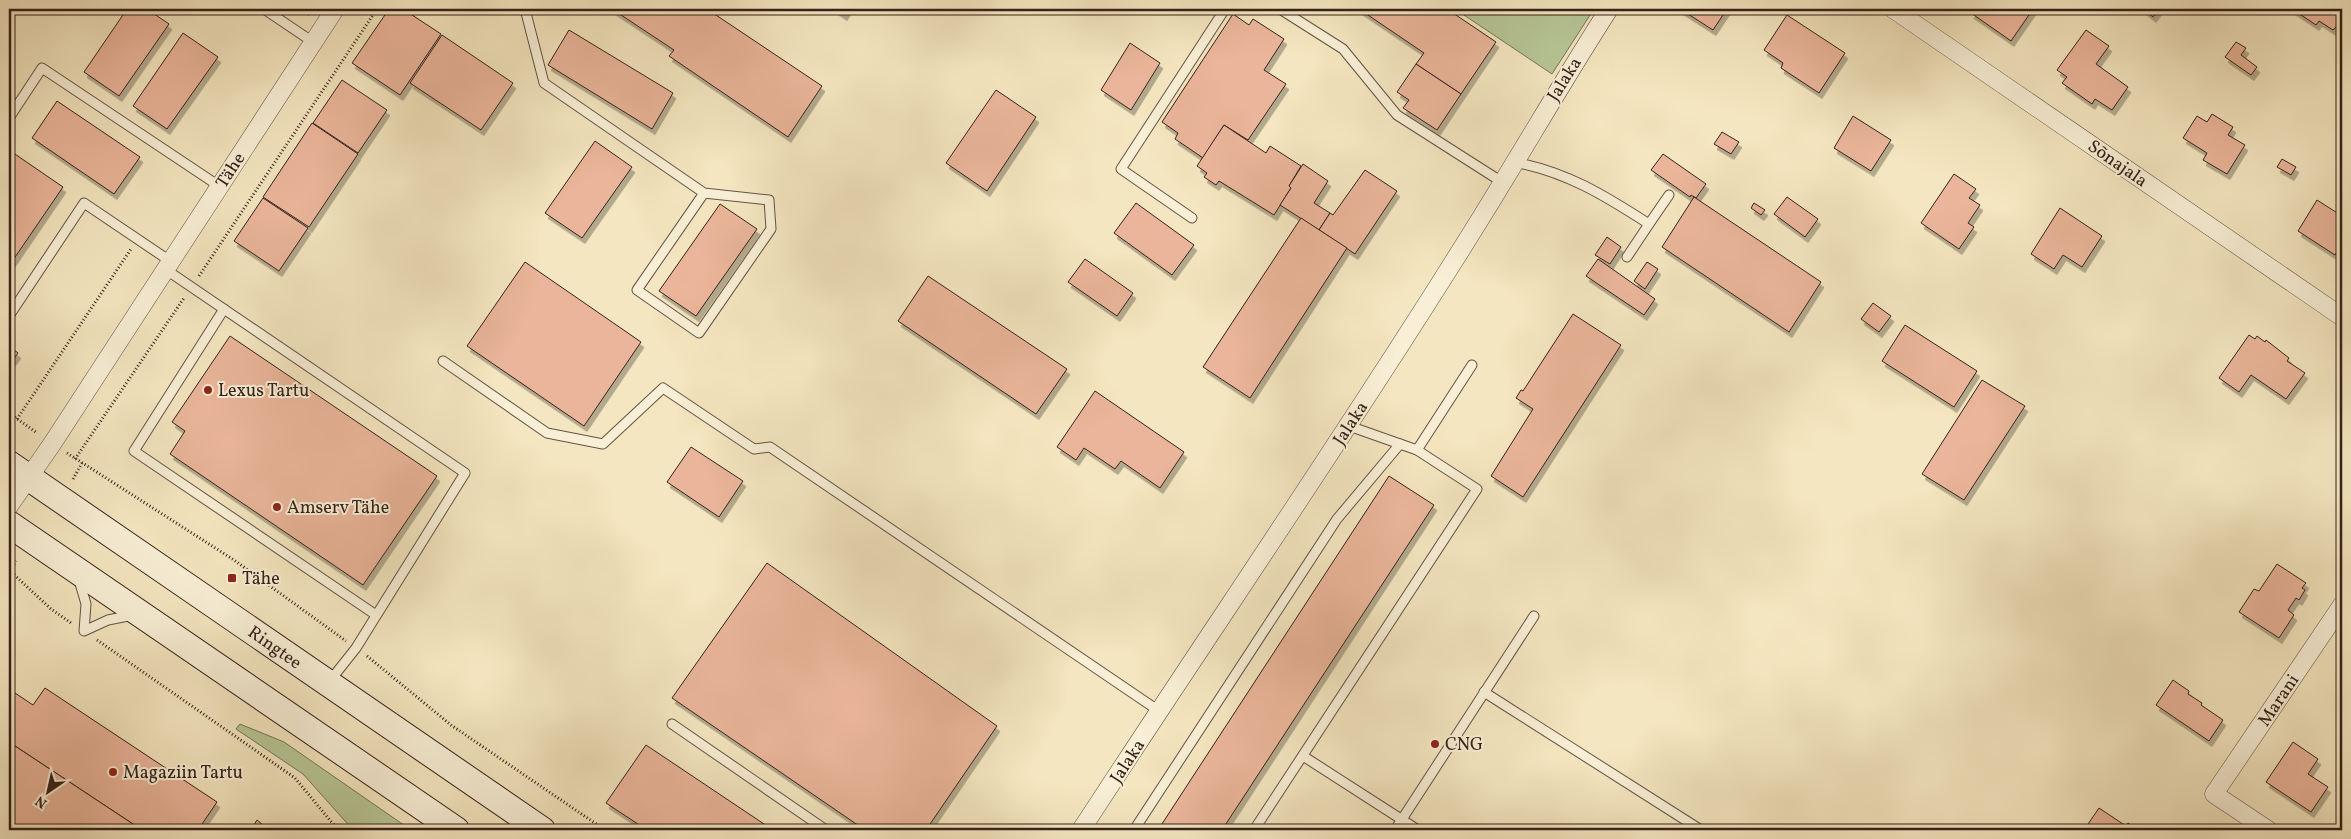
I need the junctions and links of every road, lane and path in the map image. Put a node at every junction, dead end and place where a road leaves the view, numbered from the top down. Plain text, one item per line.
1 (13, 9) edge
2 (264, 9) edge
3 (335, 9) edge
4 (377, 9) edge
5 (525, 9) edge
6 (1225, 9) edge
7 (1280, 9) edge
8 (1609, 9) edge
9 (1893, 9) edge
10 (9, 15) edge
11 (313, 42) junction
12 (9, 118) edge
13 (1514, 162) junction
14 (1502, 182) junction
15 (219, 186) junction
16 (704, 192) junction
17 (1669, 195) dead end
18 (1192, 218) dead end
19 (1649, 224) junction
20 (138, 239) junction
21 (1626, 257) dead end
22 (168, 265) junction
23 (192, 287) junction
24 (224, 308) junction
25 (9, 316) edge
26 (2342, 317) edge
27 (443, 361) dead end
28 (1472, 365) dead end
29 (9, 414) edge
30 (17, 419) junction
31 (1348, 426) junction
32 (52, 444) junction
33 (1400, 444) junction
34 (1417, 450) junction
35 (75, 459) junction
36 (82, 463) junction
37 (19, 470) edge
38 (74, 479) dead end
39 (9, 506) edge
40 (9, 524) edge
41 (16, 561) dead end
42 (9, 570) edge
43 (76, 570) junction
44 (2342, 605) edge
45 (140, 613) junction
46 (376, 615) junction
47 (1534, 616) dead end
48 (84, 631) junction
49 (356, 648) junction
50 (328, 683) junction
51 (1484, 692) junction
52 (1159, 711) junction
53 (672, 724) dead end
54 (1303, 756) junction
55 (1402, 820) junction
56 (338, 830) edge
57 (456, 830) edge
58 (542, 830) edge
59 (605, 830) edge
60 (826, 830) edge
61 (1081, 830) edge
62 (1134, 830) edge
63 (1254, 830) edge
64 (1395, 830) edge
65 (1418, 830) edge
66 (1701, 830) edge
67 (2268, 830) edge

1 - 10 lane
2 - 11 lane
3 - 11 street, Tähe
4 - 23 path
5 - 16 lane
6 - 18 lane
7 - 14 lane
8 - 13 street, Jalaka
9 - 26 street, Sõnajala
11 - 15 street, Tähe
12 - 15 lane
13 - 14 street, Jalaka
13 - 19 lane
14 - 31 street, Jalaka
15 - 22 street, Tähe
16 - 16 lane
17 - 19 lane
19 - 21 lane
20 - 22 lane
20 - 25 lane
20 - 30 path
22 - 23 lane
22 - 32 street, Tähe
23 - 24 lane
23 - 35 path
24 - 46 lane
24 - 46 lane
27 - 52 lane
28 - 34 lane
29 - 30 path
30 - 32 path
31 - 33 lane
31 - 52 street, Jalaka
32 - 35 path
32 - 37 street, Tähe
33 - 34 lane
33 - 62 lane
34 - 54 lane
35 - 36 path
36 - 38 path
36 - 49 path
37 - 39 street, Tähe
37 - 50 main road, Ringtee
40 - 43 main road
41 - 42 path
42 - 48 path
43 - 45 main road
43 - 48 lane
44 - 67 street, Marani
45 - 48 lane
45 - 57 main road
46 - 49 lane
47 - 51 lane
48 - 56 path
49 - 50 lane
49 - 59 path
50 - 58 main road, Ringtee
51 - 55 lane
51 - 66 lane
52 - 61 street, Jalaka
53 - 60 lane
54 - 55 lane
54 - 63 lane
55 - 64 lane
55 - 65 lane

